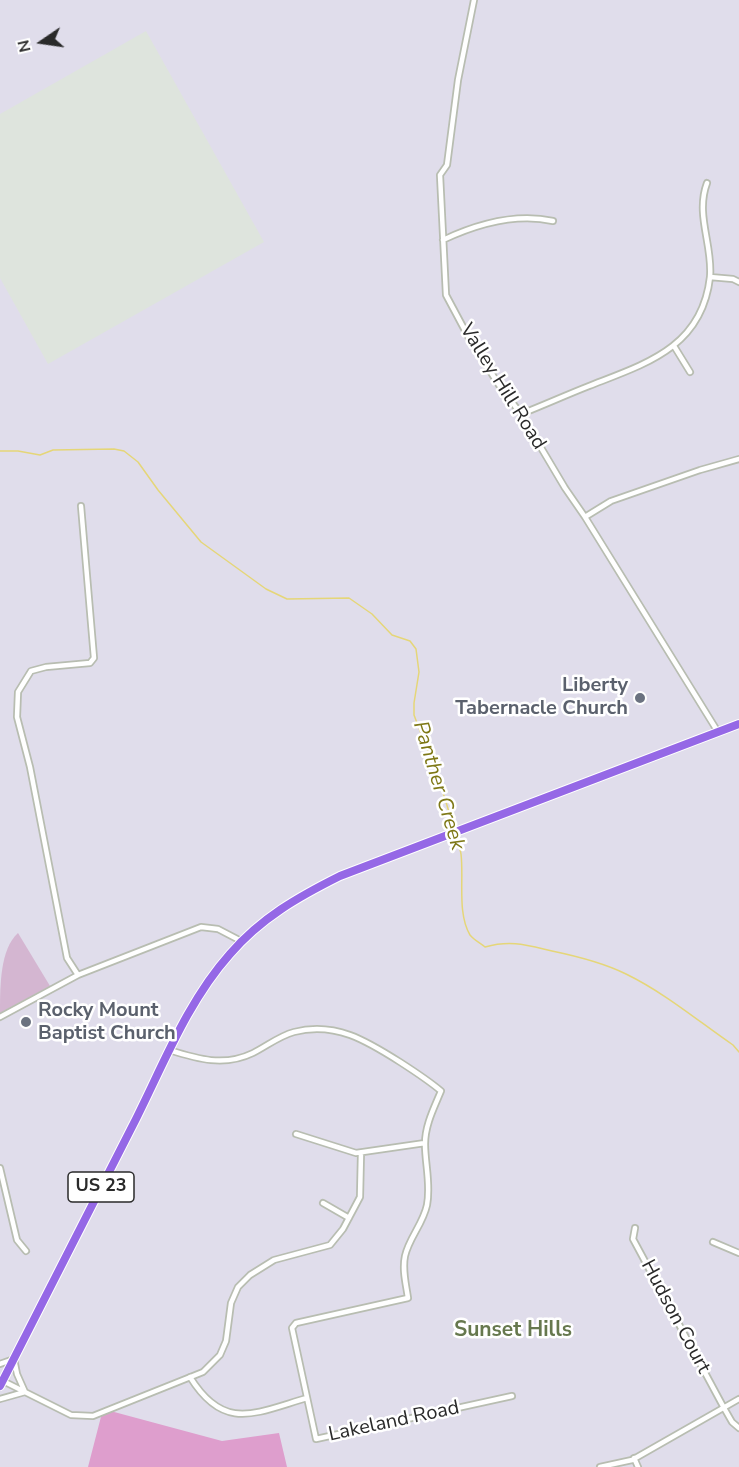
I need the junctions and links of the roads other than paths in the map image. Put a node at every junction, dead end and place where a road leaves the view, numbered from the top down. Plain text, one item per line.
1 (474, 0) edge
2 (707, 183) dead end
3 (553, 221) dead end
4 (443, 240) junction
5 (710, 277) junction
6 (739, 282) edge
7 (674, 346) junction
8 (690, 372) dead end
9 (521, 414) junction
10 (739, 459) edge
11 (81, 506) dead end
12 (585, 517) junction
13 (739, 724) edge
14 (717, 732) junction
15 (242, 941) junction
16 (78, 975) junction
17 (0, 1017) edge
18 (170, 1050) junction
19 (296, 1134) dead end
20 (425, 1143) junction
21 (362, 1152) junction
22 (0, 1168) edge
23 (323, 1203) dead end
24 (349, 1218) junction
25 (635, 1228) dead end
26 (713, 1242) dead end
27 (26, 1251) dead end
28 (739, 1253) edge
29 (14, 1359) junction
30 (0, 1364) edge
31 (190, 1377) junction
32 (1, 1382) edge
33 (25, 1392) junction
34 (512, 1396) dead end
35 (307, 1398) junction
36 (739, 1399) edge
37 (0, 1400) edge
38 (723, 1406) junction
39 (739, 1428) edge
40 (634, 1458) junction
41 (600, 1467) edge
42 (638, 1467) edge

1 - 4 street, Valley Hill Road
2 - 5 street
3 - 4 street
4 - 9 street, Valley Hill Road
5 - 6 street
5 - 7 street
7 - 8 street
7 - 9 street
9 - 12 street, Valley Hill Road
10 - 12 street
11 - 16 street
12 - 14 street, Valley Hill Road
13 - 14 main road, US 23
14 - 15 main road, US 23
15 - 16 street
15 - 18 main road, US 23
16 - 17 street
18 - 20 street
18 - 29 main road, US 23
19 - 21 street
20 - 21 street
20 - 35 street
21 - 24 street
22 - 27 street
23 - 24 street
24 - 31 street
25 - 38 street, Hudson Court
26 - 28 street
29 - 30 street
29 - 32 main road, US 23
29 - 33 street
31 - 33 street
31 - 35 street
32 - 33 street
33 - 37 street
34 - 35 street, Lakeland Road
36 - 38 street
38 - 39 street, Hudson Court
38 - 40 street
40 - 41 street
40 - 42 street

